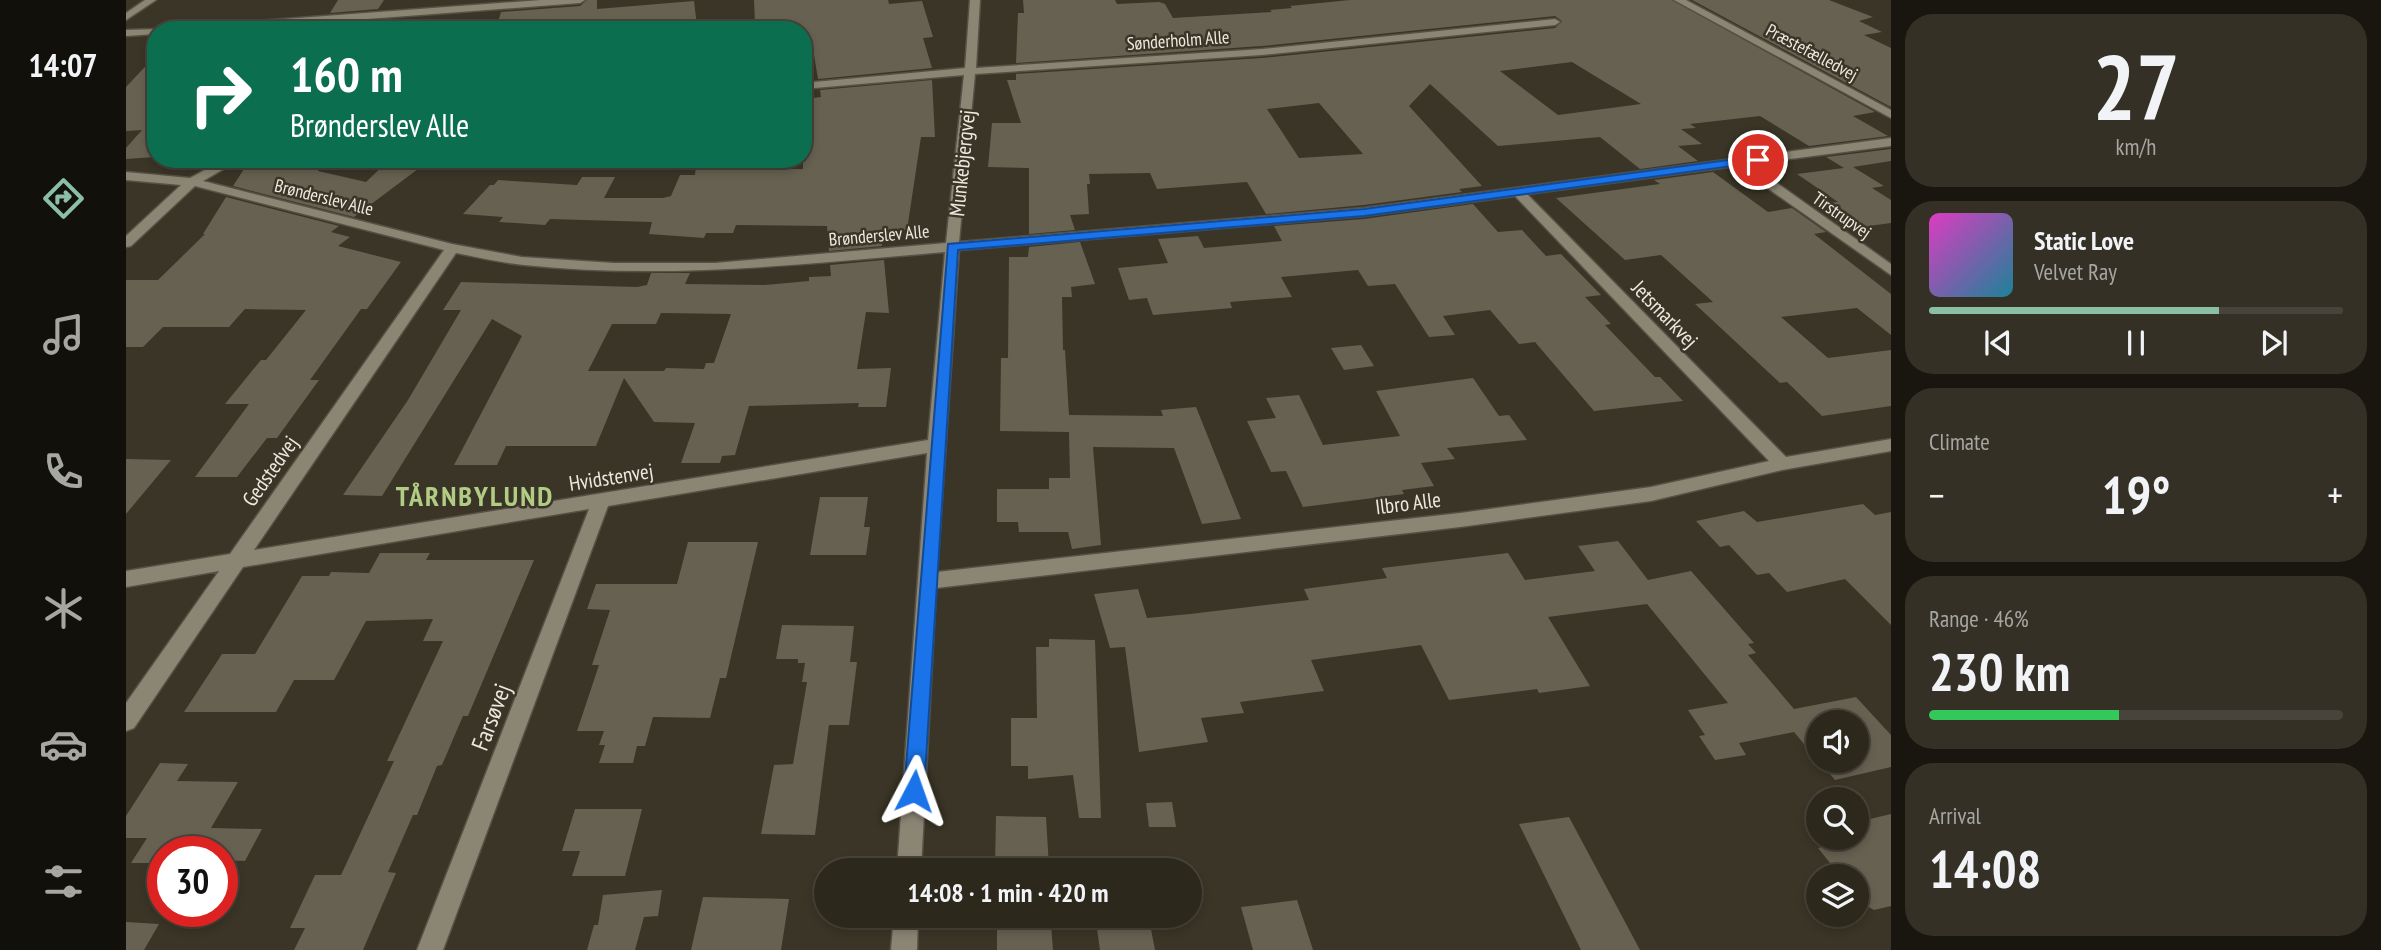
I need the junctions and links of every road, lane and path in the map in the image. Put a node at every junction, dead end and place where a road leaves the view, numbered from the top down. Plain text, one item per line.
1 (151, 0) edge
2 (580, 0) edge
3 (975, 0) edge
4 (1679, 0) edge
5 (126, 17) edge
6 (297, 21) edge
7 (1555, 22) dead end
8 (147, 32) edge
9 (126, 33) edge
10 (972, 71) junction
11 (812, 85) edge
12 (1891, 115) edge
13 (1891, 142) edge
14 (1738, 162) junction
15 (218, 168) edge
16 (126, 176) edge
17 (192, 182) junction
18 (1518, 192) junction
19 (126, 243) edge
20 (952, 247) junction
21 (452, 248) junction
22 (1891, 271) edge
23 (937, 445) junction
24 (1891, 445) edge
25 (1782, 464) junction
26 (601, 502) junction
27 (237, 559) junction
28 (126, 579) edge
29 (927, 581) junction
30 (126, 721) edge
31 (910, 858) edge
32 (905, 928) edge
33 (430, 950) edge
34 (904, 950) edge

1 - 5 street
2 - 6 street
3 - 10 street, Munkebjergvej
4 - 12 street, Præstefælledvej
7 - 10 street, Sønderholm Alle
8 - 9 street
10 - 11 street, Sønderholm Alle
10 - 20 street, Munkebjergvej
13 - 14 street, Brønderslev Alle
14 - 18 street, Brønderslev Alle
14 - 22 street, Tirstrupvej
15 - 17 street
16 - 17 street, Brønderslev Alle
17 - 19 street
17 - 21 street, Brønderslev Alle
18 - 20 street, Brønderslev Alle
18 - 25 street, Jetsmarkvej
20 - 21 street, Brønderslev Alle
20 - 23 street, Munkebjergvej
21 - 27 street, Gedstedvej
23 - 26 street, Hvidstenvej
23 - 29 street, Munkebjergvej
24 - 25 street, Ilbro Alle
25 - 29 street, Ilbro Alle
26 - 27 street, Hvidstenvej
26 - 33 street, Farsøvej
27 - 28 street, Hvidstenvej
27 - 30 street, Gedstedvej
29 - 31 street, Munkebjergvej
32 - 34 street

